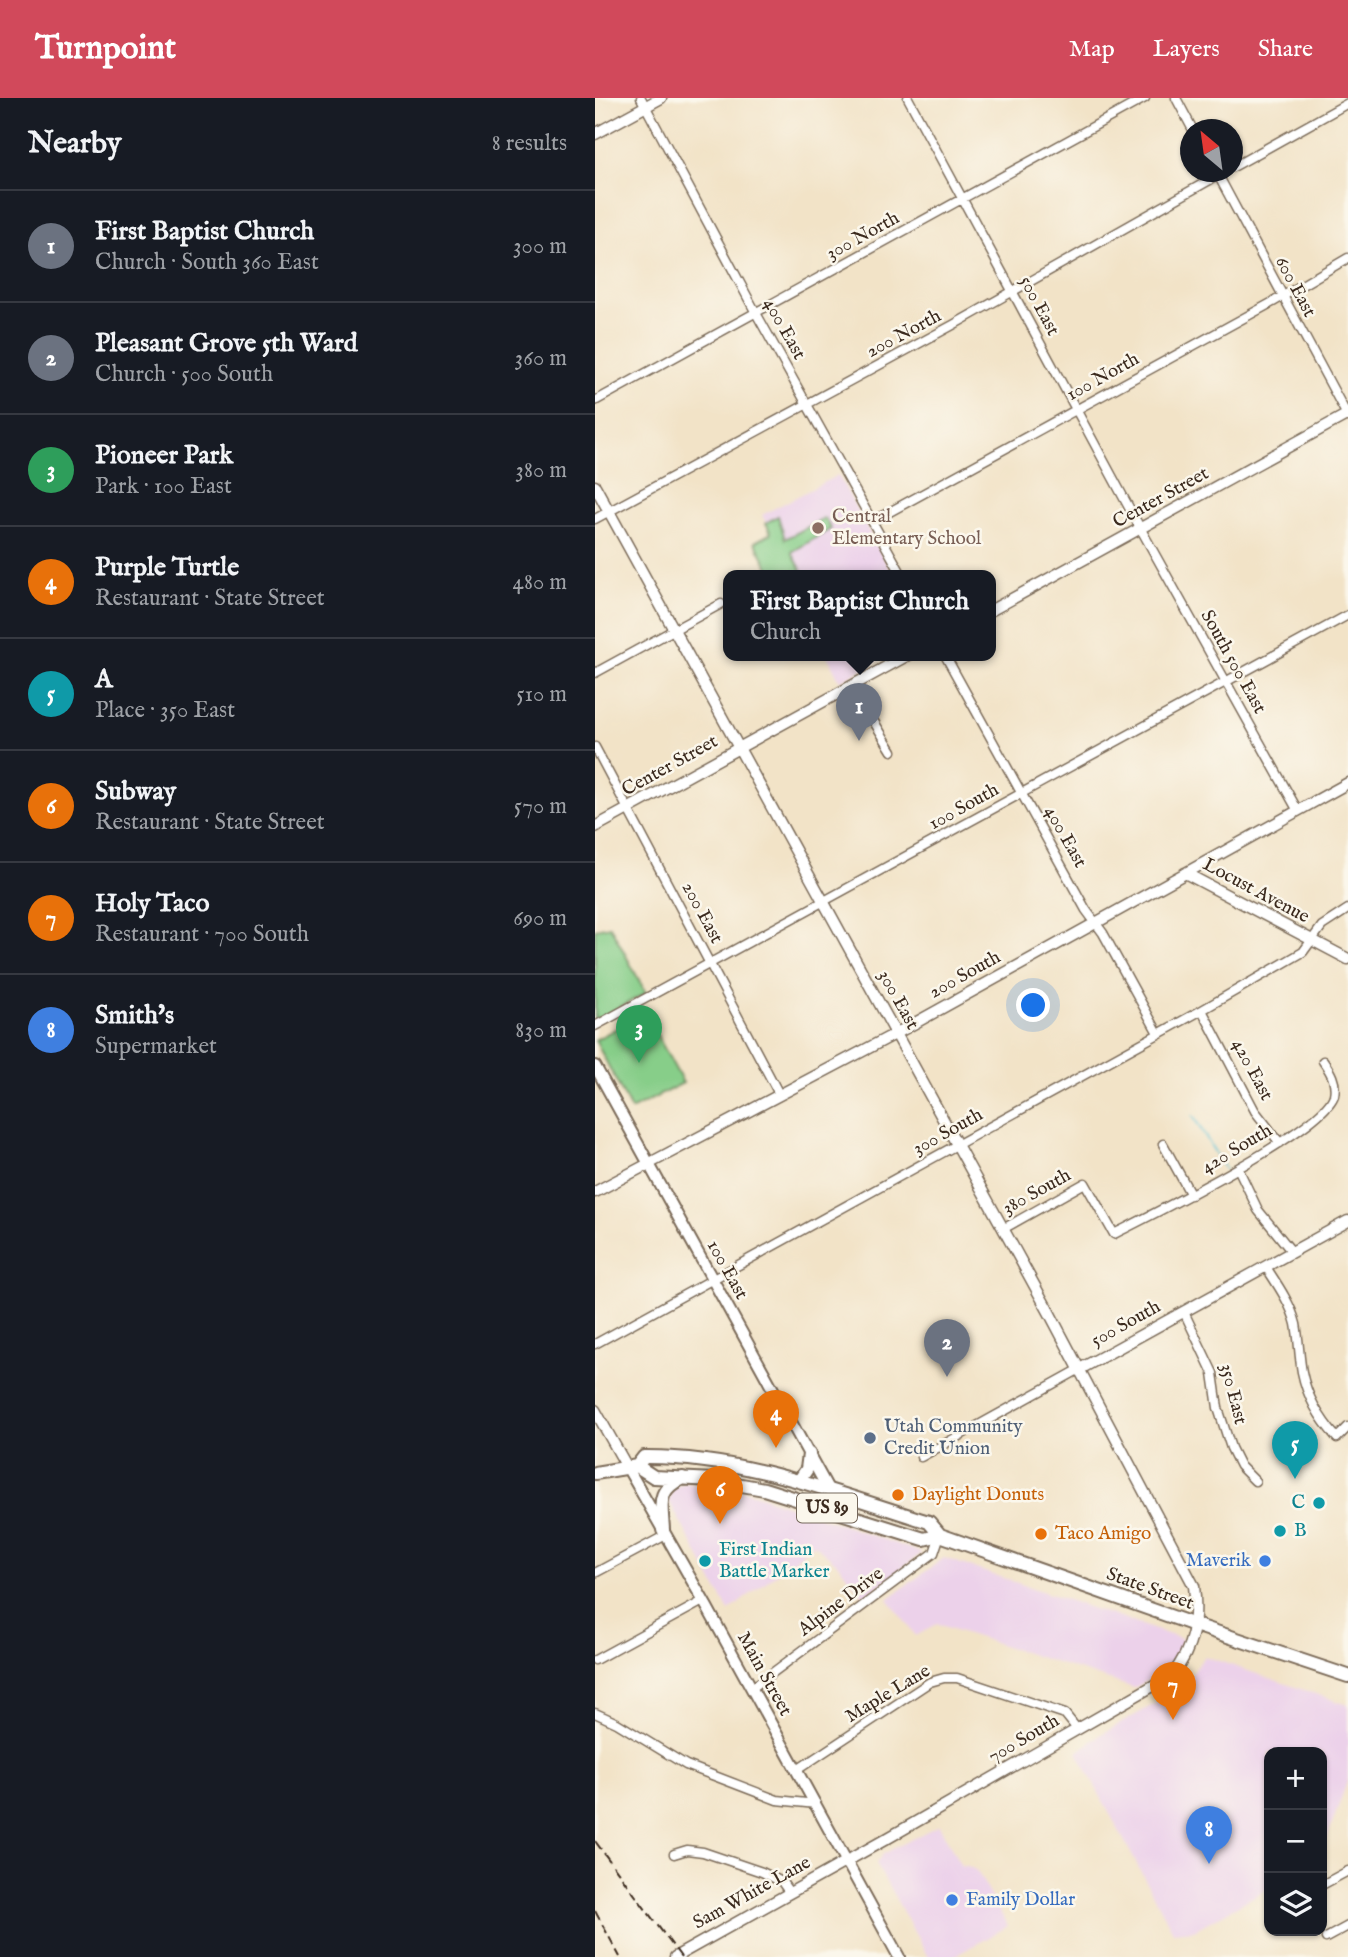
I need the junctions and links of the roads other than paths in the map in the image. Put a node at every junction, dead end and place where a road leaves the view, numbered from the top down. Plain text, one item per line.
1 (661, 98) edge
2 (908, 98) edge
3 (1145, 98) edge
4 (1176, 98) edge
5 (644, 102) edge
6 (1348, 103) edge
7 (1187, 119) edge
8 (595, 134) edge
9 (1243, 161) edge
10 (1204, 182) edge
11 (1225, 182) edge
12 (962, 199) junction
13 (1348, 258) edge
14 (1013, 289) junction
15 (1282, 296) junction
16 (756, 313) junction
17 (595, 401) edge
18 (808, 404) junction
19 (1077, 409) junction
20 (1348, 415) edge
21 (595, 486) edge
22 (609, 511) junction
23 (595, 519) edge
24 (873, 521) junction
25 (1141, 529) junction
26 (899, 570) edge
27 (721, 604) dead end
28 (996, 608) edge
29 (1348, 615) edge
30 (673, 629) junction
31 (897, 661) edge
32 (949, 661) edge
33 (595, 673) edge
34 (1225, 680) junction
35 (852, 686) junction
36 (595, 747) edge
37 (739, 748) junction
38 (892, 751) dead end
39 (1348, 783) edge
40 (1022, 794) junction
41 (629, 809) junction
42 (1298, 811) junction
43 (595, 827) edge
44 (1185, 873) junction
45 (824, 902) junction
46 (1348, 909) edge
47 (1096, 923) junction
48 (1310, 940) junction
49 (1348, 959) edge
50 (711, 964) junction
51 (1202, 1010) junction
52 (595, 1026) edge
53 (897, 1033) junction
54 (1158, 1033) junction
55 (1323, 1060) dead end
56 (595, 1066) edge
57 (779, 1094) junction
58 (1280, 1143) junction
59 (1163, 1144) dead end
60 (956, 1146) junction
61 (648, 1162) junction
62 (1238, 1168) junction
63 (595, 1192) edge
64 (1191, 1195) junction
65 (1346, 1226) edge
66 (1003, 1229) junction
67 (1114, 1234) joint
68 (1292, 1252) junction
69 (1266, 1266) junction
70 (712, 1279) junction
71 (1184, 1312) junction
72 (595, 1344) edge
73 (1080, 1369) junction
74 (595, 1410) edge
75 (1348, 1427) edge
76 (809, 1454) junction
77 (921, 1457) dead end
78 (632, 1467) junction
79 (595, 1474) edge
80 (687, 1477) junction
81 (799, 1481) junction
82 (1255, 1481) dead end
83 (743, 1484) junction
84 (828, 1495) junction
85 (664, 1532) junction
86 (906, 1533) junction
87 (940, 1535) junction
88 (595, 1573) edge
89 (703, 1601) junction
90 (1195, 1625) junction
91 (595, 1660) edge
92 (1348, 1676) edge
93 (752, 1688) junction
94 (595, 1713) edge
95 (1077, 1728) junction
96 (797, 1770) junction
97 (815, 1804) junction
98 (674, 1854) dead end
99 (846, 1861) junction
100 (1348, 1871) edge
101 (1327, 1882) edge
102 (789, 1892) junction
103 (1348, 1926) edge
104 (1326, 1938) dead end
105 (675, 1957) edge
106 (899, 1957) edge

1 - 5 street
2 - 12 street, 500 East
3 - 12 street, 300 North
4 - 7 street
5 - 8 street
5 - 16 street, 400 East
6 - 9 street
10 - 14 street, 200 North
11 - 15 street, 600 East
12 - 14 street, 500 East
12 - 16 street, 300 North
13 - 15 street, 100 North
14 - 18 street, 200 North
14 - 19 street, 500 East
15 - 19 street, 100 North
15 - 20 street, 600 East
16 - 17 street, 300 North
16 - 18 street, 400 East
18 - 22 street, 200 North
18 - 24 street, 400 East
19 - 24 street, 100 North
19 - 25 street, 500 East
20 - 25 street, Center Street
21 - 22 street, 300 East
22 - 23 street, 200 North
22 - 30 street, 300 East
24 - 26 street, 400 East
25 - 28 street, Center Street
25 - 34 street, South 500 East
27 - 30 street
29 - 34 street, 100 South
30 - 33 street
30 - 37 street, 300 East
31 - 35 street, Center Street
32 - 40 street, 400 East
34 - 40 street, 100 South
34 - 42 street, South 500 East
35 - 37 street, Center Street
35 - 38 street
36 - 41 street, 200 East
37 - 41 street, Center Street
37 - 45 street, 300 East
39 - 42 street, 200 South
40 - 45 street, 100 South
40 - 47 street, 400 East
41 - 43 street, Center Street
41 - 50 street, 200 East
42 - 44 street, 200 South
44 - 47 street, 200 South
44 - 48 street, Locust Avenue
45 - 50 street, 100 South
45 - 53 street, 300 East
46 - 48 street, 300 South
47 - 53 street, 200 South
47 - 54 street, 400 East
48 - 49 street, Locust Avenue
48 - 51 street, 300 South
50 - 52 street, 100 South
50 - 57 street, 200 East
51 - 54 street, 300 South
51 - 58 street, 420 East
53 - 57 street, 200 South
53 - 60 street, 300 East
54 - 60 street, 300 South
55 - 58 street, 420 South
56 - 61 main road, 100 East
57 - 61 street, 200 South
58 - 62 street, 420 South
59 - 64 street
60 - 66 street, 300 East
60 - 70 street, 300 South
61 - 63 street, 200 South
61 - 70 main road, 100 East
62 - 64 street, 420 South
62 - 68 street
64 - 67 street, 420 South
65 - 68 street, 500 South
66 - 67 street, 380 South
66 - 73 street, 300 East
68 - 69 street, 500 South
69 - 71 street, 500 South
69 - 75 street
70 - 72 street, 300 South
70 - 76 main road, 100 East
71 - 73 street, 500 South
71 - 82 street, 350 East
73 - 77 street, 500 South
73 - 90 street, 300 East
74 - 78 street, Main Street
76 - 81 main road
76 - 84 main road, 100 East
78 - 79 main road, State Street
78 - 80 main road, State Street / US 89
78 - 81 main road, State Street
78 - 85 main road, Main Street
80 - 83 main road, State Street / US 89
80 - 85 main road
81 - 84 main road, State Street
83 - 84 main road
83 - 86 main road, State Street / US 89
84 - 86 main road
84 - 87 main road, State Street / US 89
85 - 88 street
85 - 89 main road, Main Street
86 - 87 main road, State Street / US 89
87 - 90 main road, State Street / US 89
87 - 93 street, Alpine Drive
89 - 91 street
89 - 93 main road, Main Street
90 - 92 main road, State Street / US 89
90 - 95 street, 700 South
93 - 96 main road, Main Street
94 - 97 street
95 - 96 street, Maple Lane
95 - 99 street, 700 South
96 - 97 main road, Main Street
97 - 99 main road, Main Street
98 - 102 street
99 - 102 street, Sam White Lane
99 - 106 main road, Main Street
100 - 101 street
102 - 105 street, Sam White Lane
103 - 104 street

